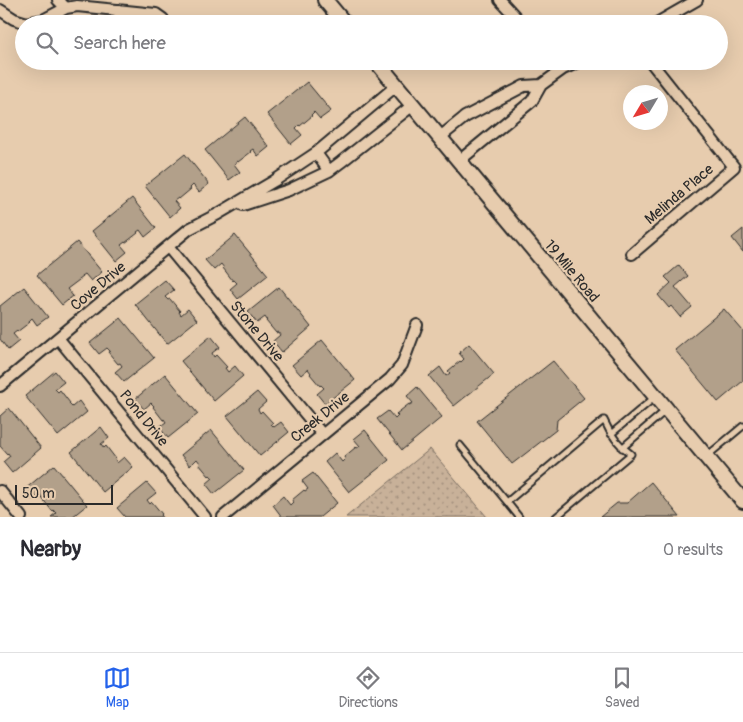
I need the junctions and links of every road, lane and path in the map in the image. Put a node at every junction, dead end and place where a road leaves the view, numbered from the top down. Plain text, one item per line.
1 (58, 0) edge
2 (325, 0) edge
3 (500, 0) edge
4 (697, 0) edge
5 (66, 8) junction
6 (115, 9) junction
7 (0, 10) edge
8 (53, 15) edge
9 (116, 15) edge
10 (157, 15) edge
11 (337, 15) edge
12 (514, 15) edge
13 (671, 15) edge
14 (15, 19) edge
15 (383, 70) edge
16 (562, 70) edge
17 (657, 70) edge
18 (541, 85) junction
19 (396, 86) junction
20 (413, 105) junction
21 (439, 138) junction
22 (316, 153) junction
23 (459, 161) junction
24 (329, 171) junction
25 (218, 214) junction
26 (168, 247) junction
27 (632, 254) dead end
28 (416, 325) dead end
29 (58, 338) junction
30 (0, 386) edge
31 (656, 396) junction
32 (667, 410) junction
33 (743, 426) edge
34 (322, 434) junction
35 (611, 434) junction
36 (460, 445) dead end
37 (622, 448) junction
38 (707, 457) junction
39 (0, 491) edge
40 (743, 501) edge
41 (507, 502) junction
42 (21, 517) edge
43 (205, 517) edge
44 (223, 517) edge
45 (519, 517) edge
46 (556, 517) edge

1 - 5 street
2 - 11 street
3 - 12 street
4 - 13 street
5 - 6 street
5 - 8 street
6 - 9 street
6 - 10 street
7 - 14 street
15 - 19 street, 19 Mile Road
16 - 18 street
17 - 27 street, Melinda Place
18 - 21 street
18 - 23 street
19 - 20 street, 19 Mile Road
19 - 22 street, Cove Drive
20 - 21 street, 19 Mile Road
20 - 24 street, Cove Drive
21 - 23 street, 19 Mile Road
22 - 24 street
22 - 25 street, Cove Drive
23 - 31 street, 19 Mile Road
24 - 25 street, Cove Drive
25 - 26 street, Cove Drive
26 - 29 street, Cove Drive
26 - 34 street, Stone Drive
28 - 34 street, Creek Drive
29 - 30 street, Cove Drive
29 - 43 street, Pond Drive
31 - 32 street, 19 Mile Road
31 - 35 lane
32 - 37 lane
32 - 38 street, 19 Mile Road
33 - 38 lane
34 - 44 street, Creek Drive
35 - 37 lane
35 - 41 lane
36 - 41 lane
37 - 46 lane
38 - 40 street, 19 Mile Road
39 - 42 street
41 - 45 lane

